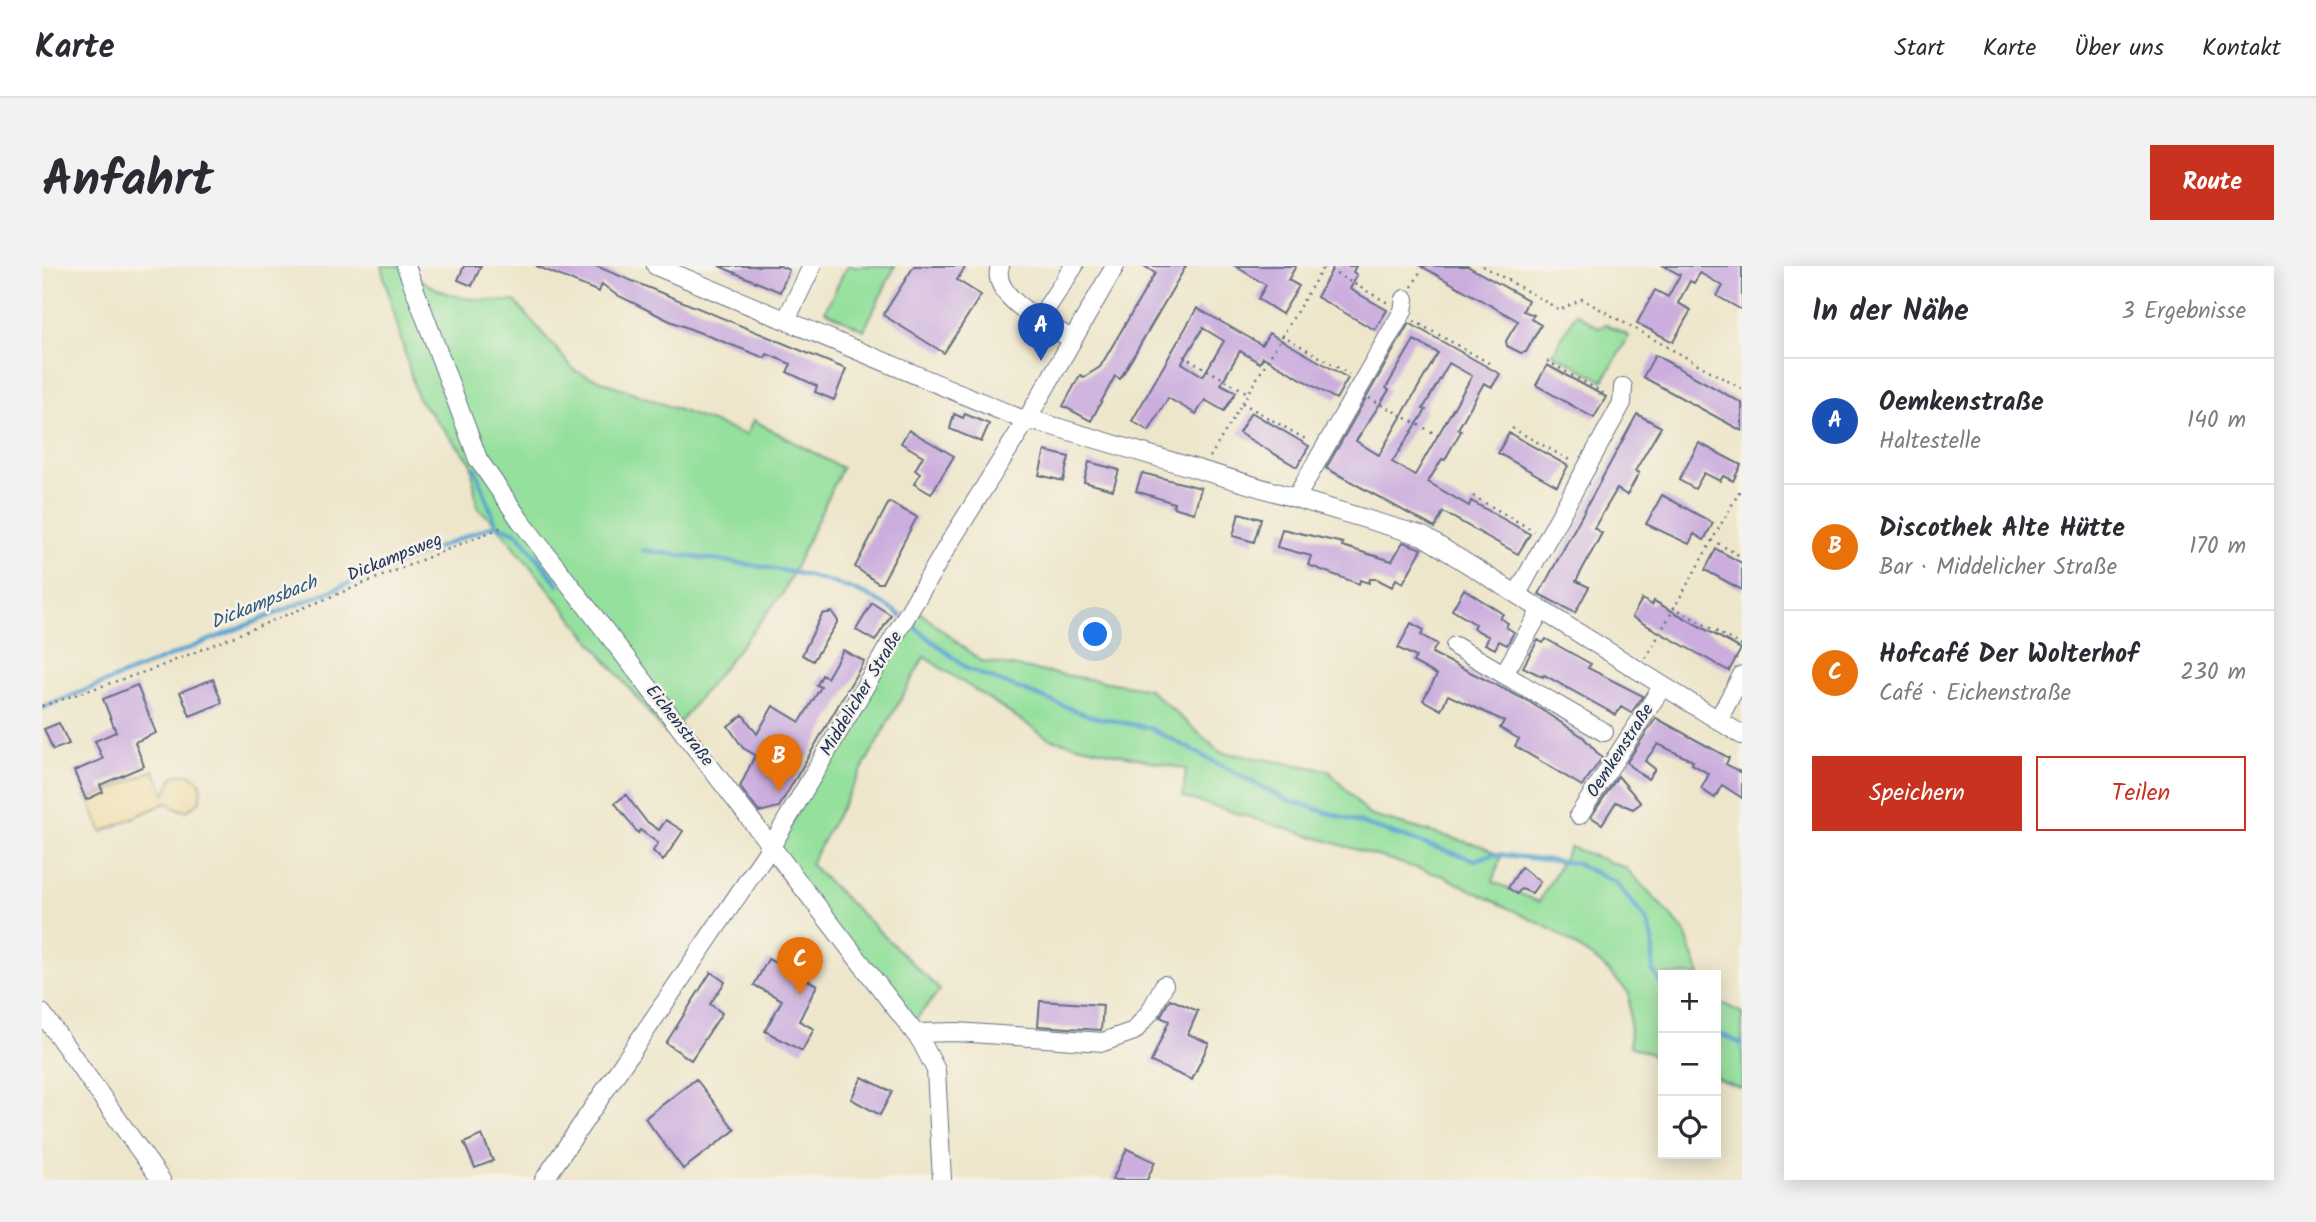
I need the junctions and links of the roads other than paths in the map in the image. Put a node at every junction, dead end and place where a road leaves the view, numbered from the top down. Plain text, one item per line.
1 (405, 266) edge
2 (656, 266) edge
3 (812, 266) edge
4 (1000, 266) edge
5 (1074, 266) edge
6 (1115, 266) edge
7 (1404, 308) road end
8 (1040, 318) junction
9 (786, 320) junction
10 (1073, 340) junction
11 (1622, 395) road end
12 (1026, 421) junction
13 (1297, 496) junction
14 (1517, 594) junction
15 (1541, 610) junction
16 (1455, 646) dead end
17 (1504, 674) junction
18 (1742, 675) edge
19 (1662, 687) junction
20 (1718, 720) junction
21 (1604, 733) dead end
22 (1742, 735) edge
23 (1579, 815) dead end
24 (772, 845) junction
25 (1164, 985) dead end
26 (42, 1013) edge
27 (915, 1033) junction
28 (161, 1180) edge
29 (544, 1180) edge
30 (942, 1180) edge

1 - 24 street, Eichenstraße
2 - 9 street, Oemkenstraße
3 - 9 street
4 - 8 street
5 - 8 street
6 - 10 street, Middelicher Straße
7 - 13 street
8 - 10 street
9 - 12 street, Oemkenstraße
10 - 12 street, Middelicher Straße
11 - 14 street
12 - 13 street, Oemkenstraße
12 - 24 street, Middelicher Straße
13 - 14 street, Oemkenstraße
14 - 15 street, Oemkenstraße
15 - 17 street
15 - 19 street, Oemkenstraße
16 - 17 street, Oemkenstraße
17 - 21 street, Oemkenstraße
18 - 20 street
19 - 20 street, Oemkenstraße
19 - 23 street, Oemkenstraße
20 - 22 street, Oemkenstraße
24 - 27 street, Eichenstraße
24 - 29 street, Middelicher Straße
25 - 27 street
26 - 28 street
27 - 30 street, Eichenstraße

